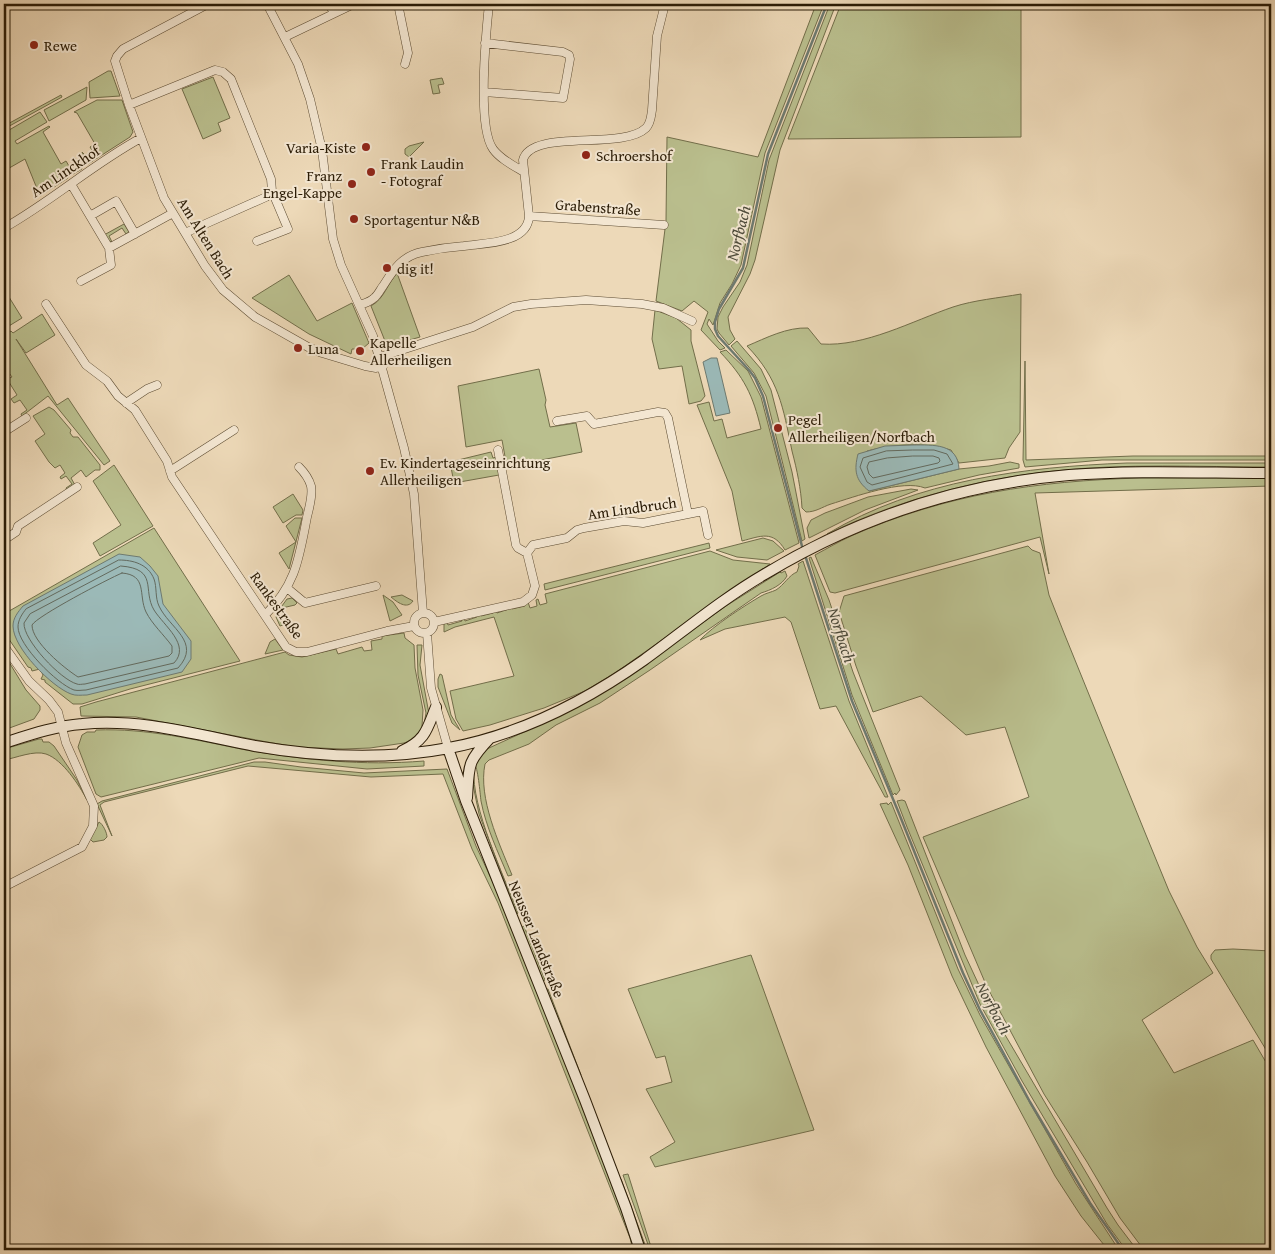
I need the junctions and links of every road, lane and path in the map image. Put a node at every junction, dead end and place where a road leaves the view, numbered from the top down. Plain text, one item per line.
1 (208, 4) edge
2 (267, 4) edge
3 (329, 4) edge
4 (354, 4) edge
5 (398, 4) edge
6 (489, 4) edge
7 (665, 4) edge
8 (334, 13) junction
9 (285, 37) junction
10 (485, 42) junction
11 (405, 64) dead end
12 (484, 92) junction
13 (129, 105) junction
14 (141, 138) junction
15 (524, 172) junction
16 (71, 184) junction
17 (272, 191) junction
18 (173, 213) junction
19 (90, 216) junction
20 (529, 216) junction
21 (664, 225) dead end
22 (4, 228) edge
23 (185, 233) junction
24 (135, 234) junction
25 (257, 241) dead end
26 (109, 248) junction
27 (81, 281) dead end
28 (46, 304) dead end
29 (360, 305) junction
30 (692, 321) dead end
31 (380, 357) junction
32 (383, 366) junction
33 (157, 385) dead end
34 (126, 403) junction
35 (26, 418) dead end
36 (558, 421) dead end
37 (234, 430) dead end
38 (4, 432) edge
39 (498, 450) dead end
40 (299, 467) dead end
41 (170, 471) junction
42 (1271, 473) edge
43 (77, 487) dead end
44 (688, 514) junction
45 (708, 535) dead end
46 (4, 540) edge
47 (527, 552) junction
48 (376, 586) dead end
49 (287, 588) junction
50 (423, 613) junction
51 (265, 616) junction
52 (434, 622) junction
53 (414, 626) junction
54 (427, 633) junction
55 (4, 646) edge
56 (436, 707) junction
57 (61, 727) junction
58 (491, 737) junction
59 (4, 744) edge
60 (448, 748) junction
61 (394, 754) junction
62 (466, 802) junction
63 (4, 887) edge
64 (640, 1250) edge

1 - 13 street, Am Alten Bach
2 - 9 street
3 - 8 street
4 - 8 street
5 - 11 street
6 - 10 street
7 - 15 street
8 - 9 street
9 - 29 street
10 - 12 street
10 - 12 street
12 - 15 street
13 - 14 street, Am Alten Bach
13 - 17 street
14 - 16 street, Am Linckhof
14 - 18 street, Am Alten Bach
15 - 20 street
16 - 19 street
16 - 22 street, Am Linckhof
17 - 23 street
17 - 25 street
18 - 23 street, Am Alten Bach
18 - 24 street
19 - 24 street
19 - 26 street
20 - 21 street, Grabenstraße
20 - 29 street
23 - 32 street, Am Alten Bach
24 - 26 street
26 - 27 street
28 - 34 street, Rankestraße
29 - 31 street
30 - 31 street
31 - 32 street
32 - 50 street
33 - 34 street
34 - 41 street, Rankestraße
35 - 38 street
36 - 44 street, Am Lindbruch
37 - 41 street
39 - 47 street
40 - 49 street
41 - 51 street, Rankestraße
42 - 58 main road
43 - 46 street
44 - 45 street, Am Lindbruch
44 - 47 street, Am Lindbruch
47 - 52 street
48 - 49 street
49 - 51 street
50 - 52 street
50 - 53 street
51 - 53 street, Rankestraße
52 - 54 street
53 - 54 street
54 - 56 street, Neusser Landstraße
55 - 57 street
56 - 60 street, Neusser Landstraße
56 - 61 main road
57 - 59 main road
57 - 61 main road
57 - 63 street
58 - 60 main road
58 - 62 main road
60 - 61 main road
60 - 62 main road, Neusser Landstraße
62 - 64 main road, Neusser Landstraße

